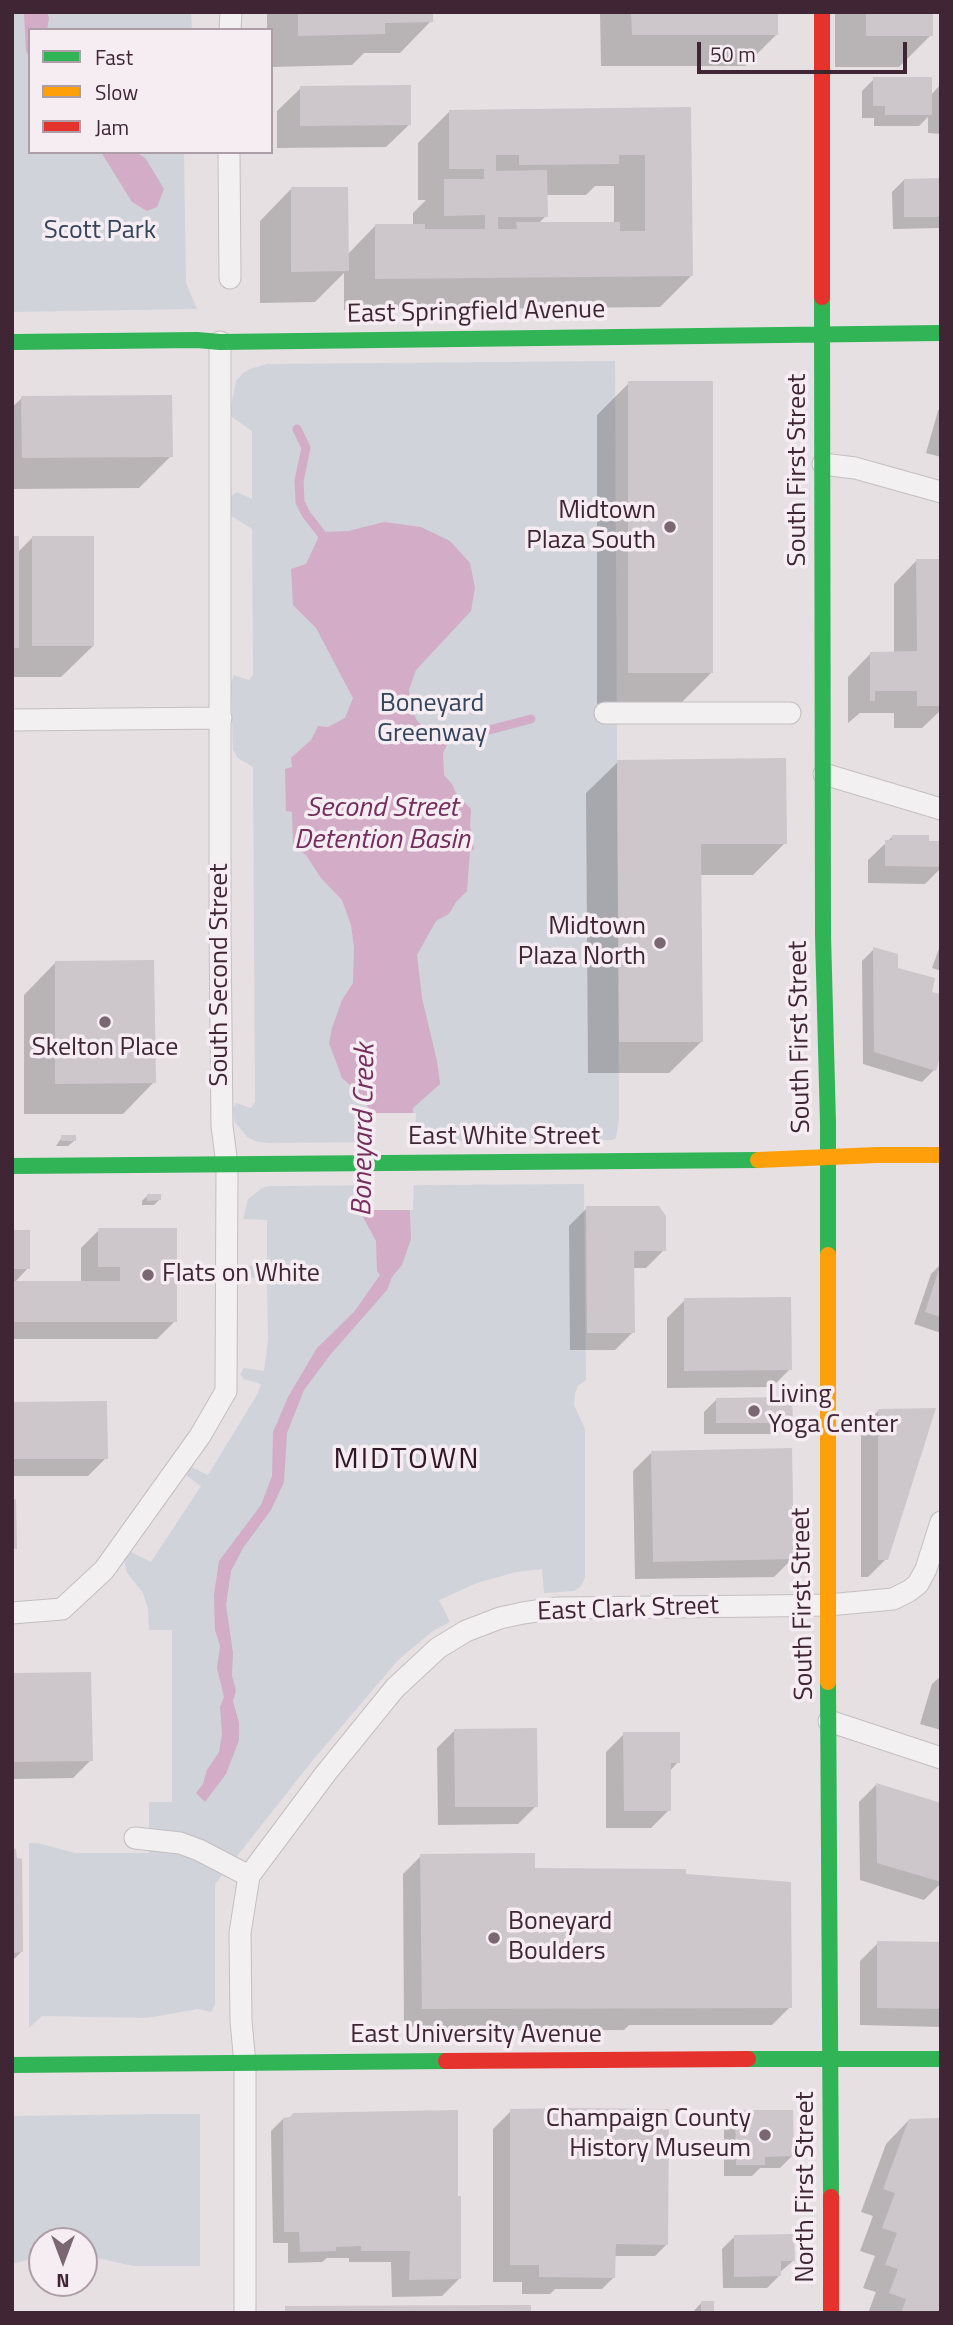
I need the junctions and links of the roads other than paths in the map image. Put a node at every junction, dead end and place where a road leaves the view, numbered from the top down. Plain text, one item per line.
1 (822, 12) edge
2 (229, 154) edge
3 (230, 278) dead end
4 (941, 333) edge
5 (824, 335) junction
6 (12, 342) edge
7 (220, 342) junction
8 (823, 464) junction
9 (941, 492) edge
10 (605, 713) dead end
11 (790, 713) dead end
12 (221, 718) junction
13 (12, 720) edge
14 (824, 774) junction
15 (941, 809) edge
16 (941, 1155) edge
17 (828, 1158) junction
18 (227, 1165) junction
19 (12, 1167) edge
20 (941, 1522) edge
21 (828, 1605) junction
22 (12, 1612) edge
23 (829, 1721) junction
24 (941, 1758) edge
25 (135, 1838) dead end
26 (249, 1876) junction
27 (941, 2059) edge
28 (832, 2061) junction
29 (245, 2064) junction
30 (12, 2065) edge
31 (245, 2313) edge
32 (831, 2313) edge

1 - 5 street, South First Street
2 - 3 street
4 - 5 street, East Springfield Avenue
5 - 7 street, East Springfield Avenue
5 - 8 street, South First Street
6 - 7 street, East Springfield Avenue
7 - 12 street, South Second Street
8 - 9 street
8 - 14 street, South First Street
10 - 11 street
12 - 13 street
12 - 18 street, South Second Street
14 - 15 street
14 - 17 street, South First Street
16 - 17 street, East White Street
17 - 18 street, East White Street
17 - 21 street, South First Street
18 - 19 street, East White Street
18 - 22 street, South Second Street
20 - 21 street, East Clark Street
21 - 23 street, South First Street
21 - 26 street, East Clark Street
23 - 24 street
23 - 28 street, South First Street
25 - 26 street
26 - 29 street
27 - 28 street, East University Avenue
28 - 29 street, East University Avenue
28 - 32 street, North First Street
29 - 30 street, East University Avenue
29 - 31 street

